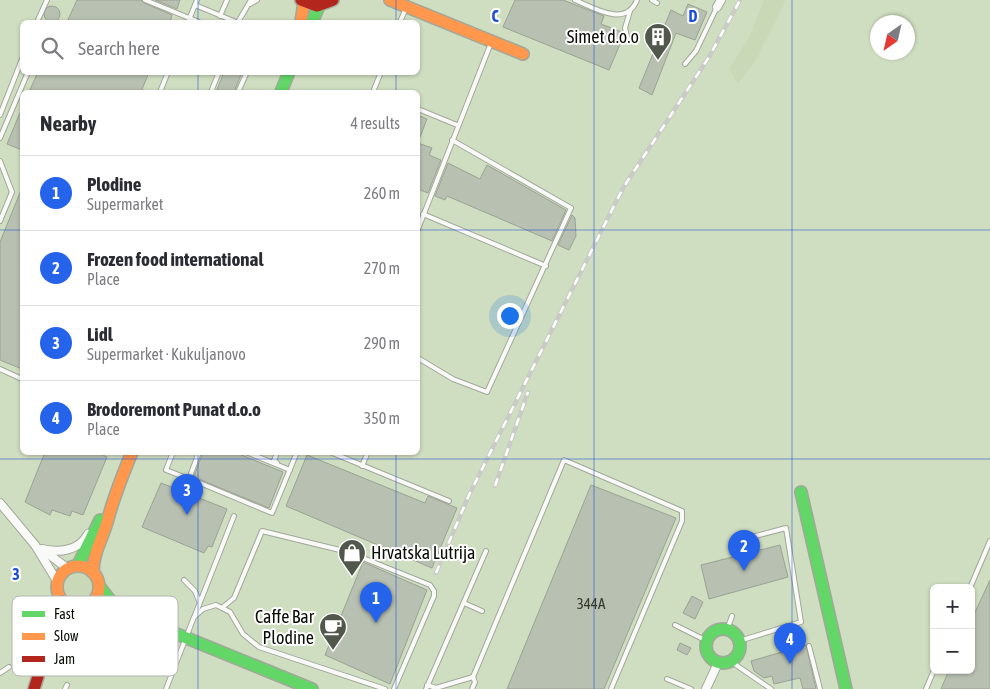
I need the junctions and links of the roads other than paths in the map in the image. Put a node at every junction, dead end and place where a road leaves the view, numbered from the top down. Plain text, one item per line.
1 (47, 0) edge
2 (145, 0) edge
3 (197, 0) edge
4 (228, 0) edge
5 (251, 0) edge
6 (257, 0) edge
7 (333, 0) edge
8 (390, 0) edge
9 (575, 0) edge
10 (637, 0) edge
11 (652, 0) edge
12 (302, 1) edge
13 (657, 3) dead end
14 (719, 4) edge
15 (195, 5) junction
16 (248, 6) junction
17 (319, 6) junction
18 (407, 7) junction
19 (630, 11) junction
20 (220, 16) junction
21 (38, 20) edge
22 (188, 20) edge
23 (231, 20) edge
24 (238, 20) edge
25 (301, 20) edge
26 (313, 20) edge
27 (401, 20) edge
28 (492, 41) junction
29 (628, 41) dead end
30 (522, 54) dead end
31 (20, 64) edge
32 (685, 64) dead end
33 (27, 75) edge
34 (167, 75) edge
35 (218, 75) edge
36 (246, 75) edge
37 (288, 75) edge
38 (380, 75) edge
39 (20, 90) edge
40 (161, 90) edge
41 (212, 90) edge
42 (239, 90) edge
43 (282, 90) edge
44 (375, 90) edge
45 (20, 91) edge
46 (420, 110) edge
47 (0, 115) edge
48 (457, 125) junction
49 (0, 138) edge
50 (452, 140) junction
51 (1, 165) edge
52 (423, 214) junction
53 (0, 221) edge
54 (420, 223) edge
55 (546, 266) junction
56 (420, 359) edge
57 (0, 369) edge
58 (20, 378) edge
59 (131, 455) edge
60 (172, 455) edge
61 (198, 455) edge
62 (254, 455) edge
63 (276, 455) edge
64 (296, 455) edge
65 (337, 455) edge
66 (367, 455) edge
67 (362, 466) junction
68 (290, 469) junction
69 (200, 483) dead end
70 (801, 492) dead end
71 (450, 501) dead end
72 (0, 503) edge
73 (110, 506) junction
74 (101, 516) junction
75 (234, 516) dead end
76 (744, 539) dead end
77 (990, 541) edge
78 (39, 547) junction
79 (486, 552) dead end
80 (72, 567) junction
81 (93, 572) junction
82 (184, 580) dead end
83 (57, 581) junction
84 (972, 584) edge
85 (99, 586) junction
86 (59, 596) edge
87 (96, 596) edge
88 (107, 596) edge
89 (199, 601) junction
90 (464, 603) junction
91 (223, 607) junction
92 (482, 611) dead end
93 (732, 616) dead end
94 (194, 617) junction
95 (675, 625) dead end
96 (727, 630) junction
97 (178, 635) edge
98 (186, 638) junction
99 (707, 641) junction
100 (739, 641) junction
101 (808, 646) dead end
102 (178, 658) edge
103 (733, 660) junction
104 (718, 662) junction
105 (9, 667) dead end
106 (0, 673) edge
107 (932, 674) edge
108 (171, 676) edge
109 (473, 677) junction
110 (668, 679) dead end
111 (427, 687) edge
112 (305, 688) edge
113 (166, 689) edge
114 (386, 689) edge
115 (394, 689) edge
116 (472, 689) edge
117 (611, 689) edge
118 (691, 689) edge
119 (706, 689) edge
120 (771, 689) edge
121 (820, 689) edge
122 (846, 689) edge
123 (926, 689) edge

1 - 21 lane
2 - 22 lane
3 - 15 lane
4 - 20 lane
5 - 16 lane
6 - 16 lane
7 - 17 street
8 - 18 street
9 - 19 lane
10 - 19 lane
11 - 13 lane
12 - 17 street
12 - 25 street
14 - 32 lane
15 - 20 lane
15 - 22 lane
16 - 24 lane
17 - 26 street
18 - 27 lane
18 - 28 street
19 - 29 lane
20 - 23 lane
28 - 30 street
28 - 48 lane
31 - 47 lane
33 - 39 lane
34 - 40 lane
35 - 41 lane
36 - 42 lane
37 - 43 street
38 - 44 lane
45 - 49 lane
46 - 48 lane
48 - 50 lane
50 - 52 lane
50 - 55 lane
51 - 53 lane
52 - 54 lane
52 - 55 lane
55 - 56 lane
57 - 58 lane
59 - 73 street
60 - 61 lane
62 - 68 lane
63 - 68 lane
64 - 68 lane
65 - 67 lane
66 - 67 lane
67 - 71 lane
68 - 69 lane
70 - 122 street
72 - 78 street
73 - 74 street
73 - 81 street
74 - 78 street
74 - 80 street
75 - 89 lane
76 - 100 lane
77 - 84 lane
78 - 80 street
78 - 83 street
79 - 90 lane
80 - 81 street
80 - 83 street
81 - 85 street
82 - 89 lane
83 - 86 street
85 - 87 street
85 - 88 street
89 - 94 lane
90 - 92 lane
90 - 111 lane
91 - 94 lane
91 - 114 lane
91 - 115 lane
93 - 96 lane
94 - 98 lane
95 - 99 lane
96 - 99 street
96 - 100 street
97 - 98 street
98 - 102 lane
98 - 112 street
99 - 104 street
100 - 103 street
101 - 121 lane
103 - 104 street
103 - 120 lane
104 - 119 street
105 - 106 lane
107 - 123 lane
108 - 113 lane
109 - 111 lane
109 - 116 lane
109 - 117 lane
110 - 118 lane

